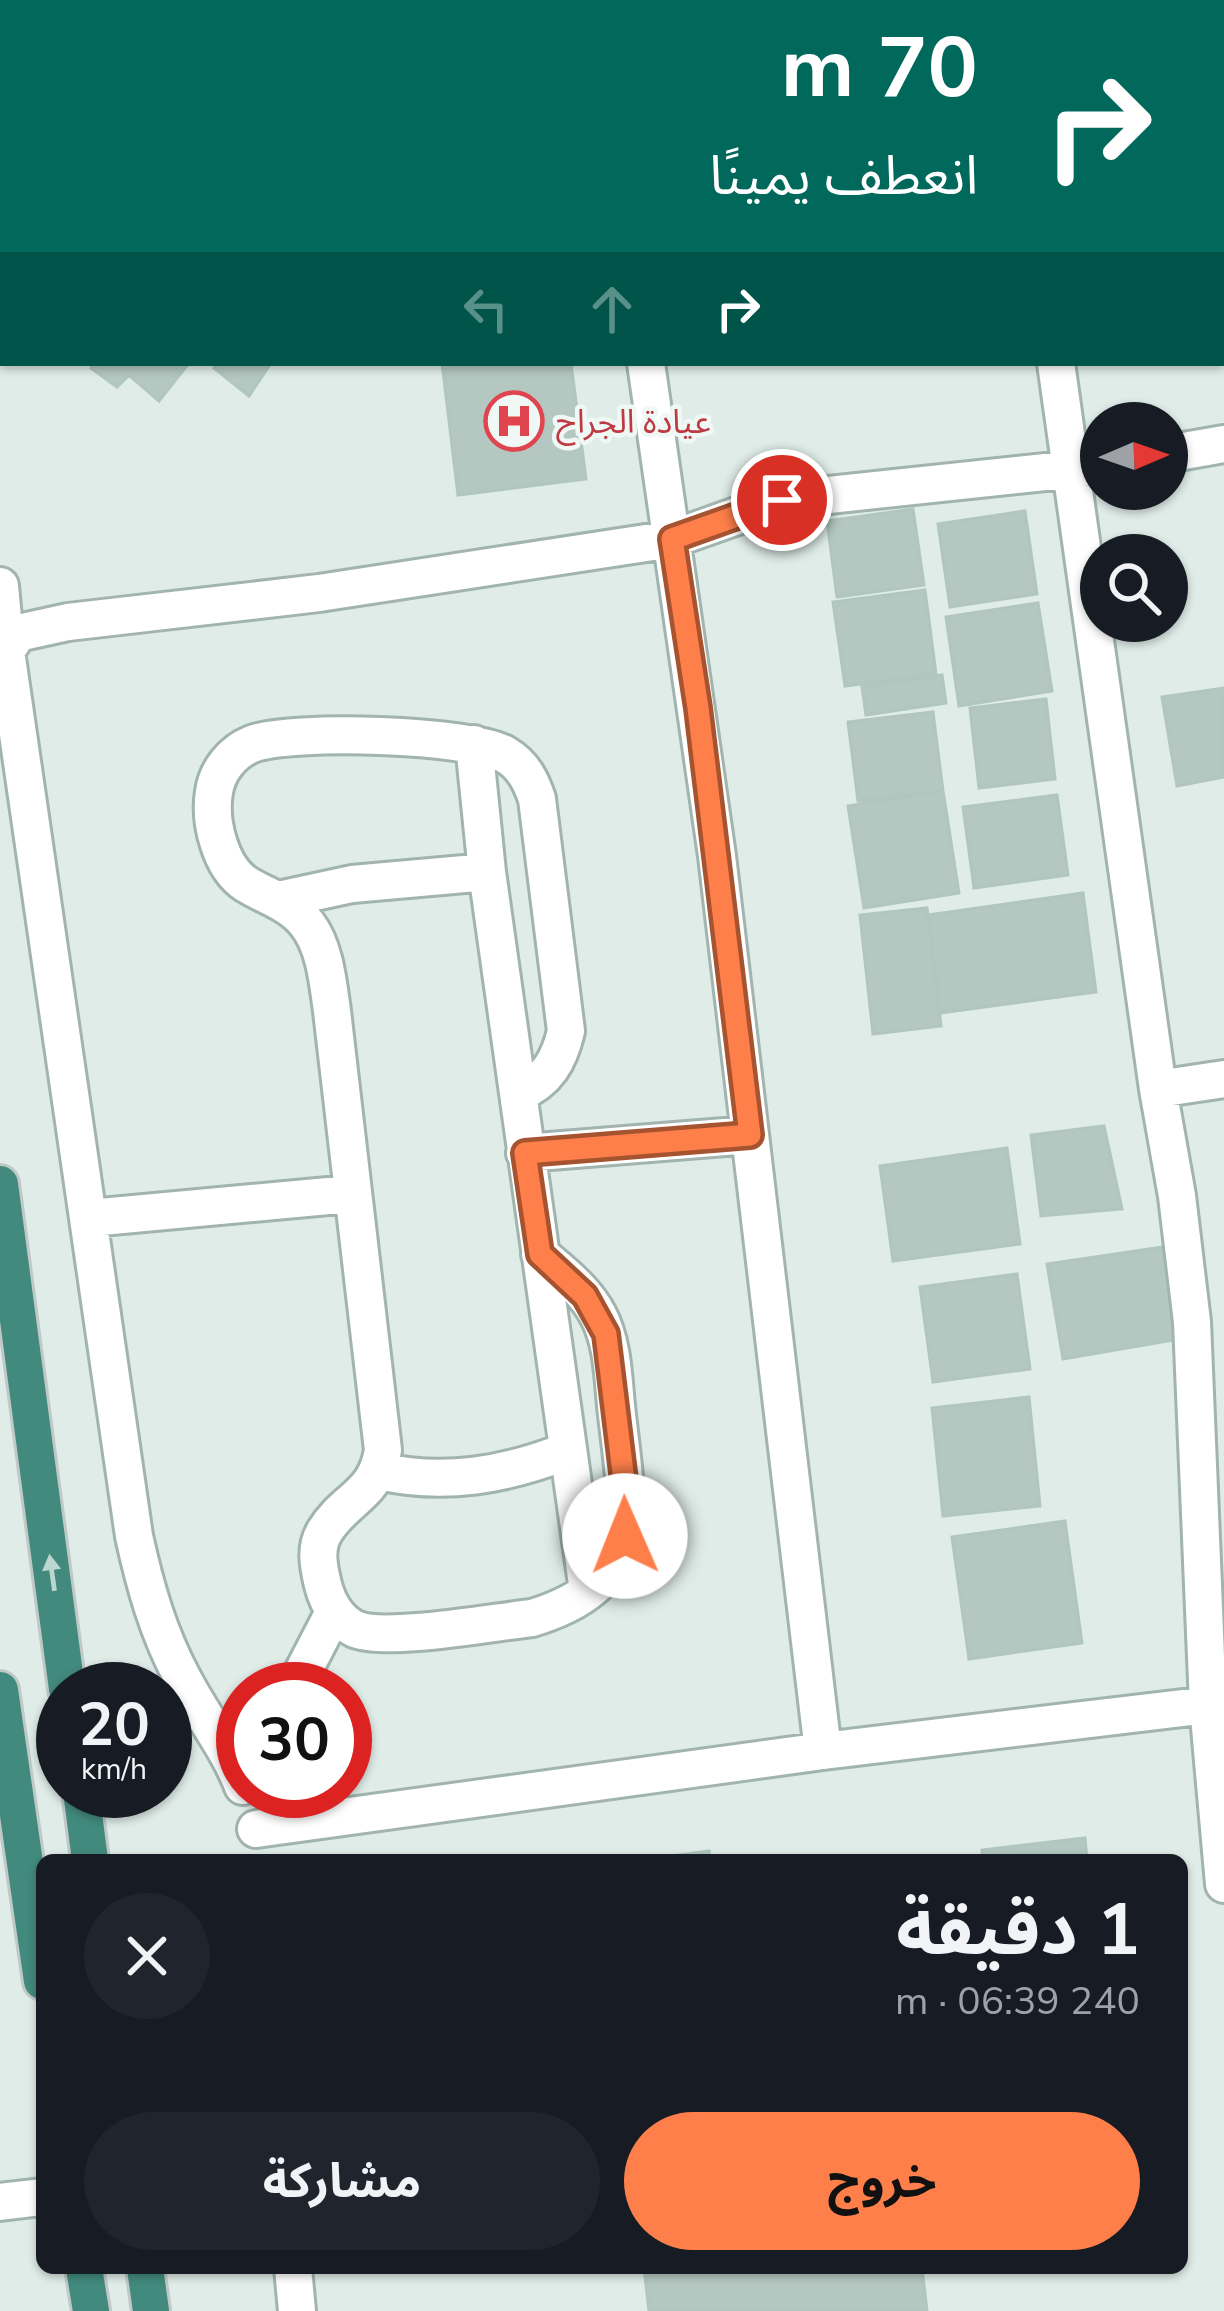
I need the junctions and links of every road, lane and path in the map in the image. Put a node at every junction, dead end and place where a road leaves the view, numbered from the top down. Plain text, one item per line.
1 (646, 366) edge
2 (1057, 366) edge
3 (1224, 444) edge
4 (1080, 447) edge
5 (1188, 450) edge
6 (1080, 469) edge
7 (1091, 510) edge
8 (672, 539) junction
9 (0, 586) edge
10 (6, 651) junction
11 (474, 744) junction
12 (487, 872) junction
13 (278, 900) junction
14 (1224, 1079) edge
15 (1158, 1089) junction
16 (519, 1093) junction
17 (750, 1135) junction
18 (525, 1153) junction
19 (0, 1184) edge
20 (350, 1195) junction
21 (90, 1218) junction
22 (540, 1254) junction
23 (1212, 1447) edge
24 (567, 1451) junction
25 (379, 1471) junction
26 (588, 1591) junction
27 (334, 1612) junction
28 (64, 1662) edge
29 (308, 1662) edge
30 (0, 1690) edge
31 (1208, 1705) junction
32 (216, 1735) edge
33 (823, 1751) junction
34 (85, 1818) edge
35 (259, 1844) edge
36 (89, 1854) edge
37 (1224, 1884) edge
38 (36, 1939) edge
39 (36, 2198) edge
40 (0, 2203) edge
41 (85, 2274) edge
42 (146, 2274) edge
43 (293, 2274) edge
44 (91, 2311) edge
45 (151, 2311) edge
46 (297, 2311) edge

1 - 8 street
2 - 4 street
3 - 5 street
6 - 8 street
7 - 15 street
8 - 10 street
8 - 17 street
9 - 10 street
10 - 21 street
11 - 12 street
11 - 13 street
11 - 16 street
12 - 13 street
12 - 16 street
13 - 20 street
14 - 15 street
15 - 23 street
16 - 18 street
17 - 18 street
17 - 33 street
18 - 22 street
28 -> 19 highway
20 - 21 street
20 - 25 street
21 - 32 street
22 - 24 street
22 - 26 street
23 - 31 street
24 - 25 street
24 - 26 street
25 - 27 street
26 - 27 street
27 - 29 street
30 - 38 highway
31 - 33 street
31 - 37 street
33 - 35 street
34 - 36 highway
39 - 40 street
41 - 44 highway
42 - 45 highway
43 - 46 street

